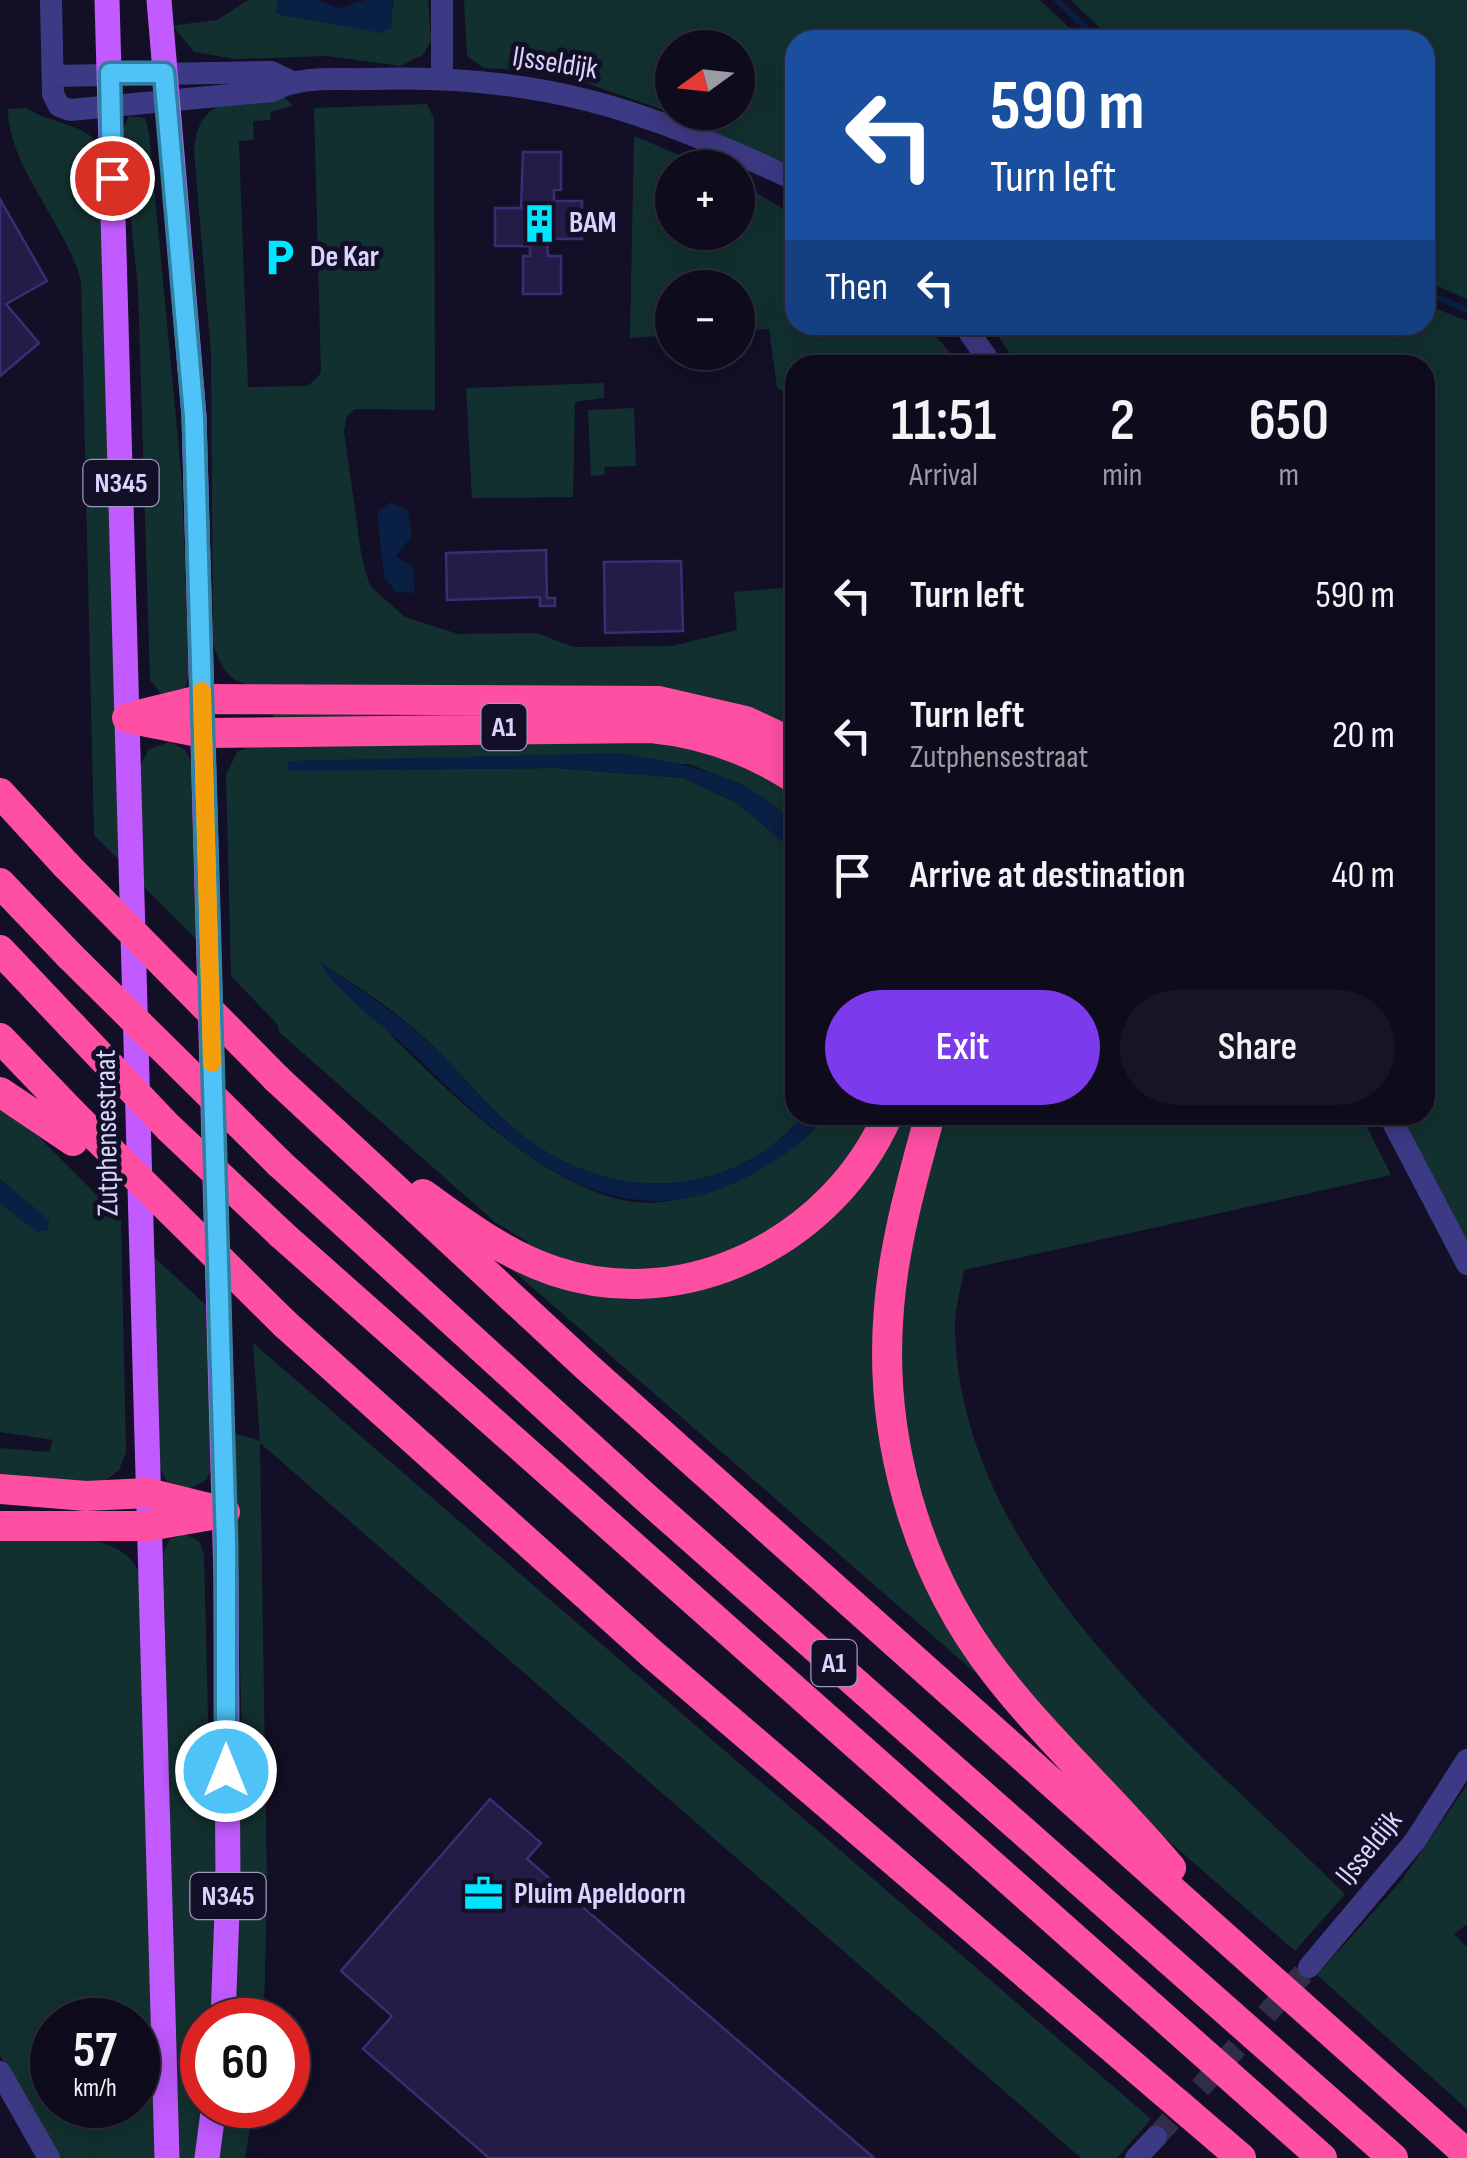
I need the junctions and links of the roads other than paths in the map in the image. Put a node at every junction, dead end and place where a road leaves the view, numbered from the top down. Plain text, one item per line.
1 (51, 0) edge
2 (107, 0) edge
3 (159, 0) edge
4 (442, 0) edge
5 (110, 73) junction
6 (164, 73) junction
7 (442, 80) junction
8 (290, 81) junction
9 (53, 85) junction
10 (167, 100) junction
11 (110, 107) junction
12 (785, 176) edge
13 (202, 699) junction
14 (127, 718) junction
15 (203, 733) junction
16 (785, 739) edge
17 (785, 774) edge
18 (0, 793) edge
19 (0, 883) edge
20 (0, 950) edge
21 (0, 1038) edge
22 (0, 1092) edge
23 (882, 1125) edge
24 (928, 1125) edge
25 (1394, 1125) edge
26 (326, 1126) junction
27 (73, 1127) junction
28 (1467, 1264) edge
29 (0, 1490) edge
30 (148, 1493) junction
31 (224, 1512) junction
32 (0, 1526) edge
33 (149, 1526) junction
34 (1467, 1760) edge
35 (1244, 1954) junction
36 (1309, 1967) tunnel mouth
37 (223, 1998) edge
38 (0, 2072) edge
39 (211, 2128) edge
40 (1156, 2137) tunnel mouth
41 (1467, 2154) edge
42 (49, 2158) edge
43 (167, 2158) edge
44 (208, 2158) edge
45 (1136, 2158) edge
46 (1241, 2158) edge
47 (1322, 2158) edge
48 (1393, 2158) edge

1 - 9 street
2 - 5 main road, Zutphensestraat / N345
3 - 6 main road, N345
4 - 7 street
5 - 6 street, IJsseldijk
5 - 9 street
5 - 11 main road, Zutphensestraat / N345
6 - 8 street, IJsseldijk
6 - 10 main road, N345
7 - 8 street, IJsseldijk
7 - 12 street, IJsseldijk
8 - 10 street, IJsseldijk
9 - 11 street
10 - 11 street, IJsseldijk
10 - 13 main road, N345
11 - 14 main road, Zutphensestraat / N345
13 - 14 highway
13 - 15 main road, N345
13 - 16 highway, A1
14 - 15 highway
14 - 30 main road, Zutphensestraat / N345
15 - 17 highway, A1
15 - 31 main road, N345
18 - 26 highway, A1, bridge
19 - 48 highway, A1, bridge
20 - 47 highway, A1, bridge
21 - 27 highway
22 - 27 highway
23 - 26 highway, A1
24 - 35 highway, A1
25 - 28 street
26 - 35 highway, A1
27 - 46 highway, bridge
29 - 30 highway
30 - 31 highway
30 - 33 main road, Zutphensestraat / N345
31 - 33 highway
31 - 37 main road, N345
32 - 33 highway
33 - 43 main road, Zutphensestraat / N345
34 - 36 street, IJsseldijk
35 - 41 highway, A1
38 - 42 street
39 - 44 main road
40 - 45 street

